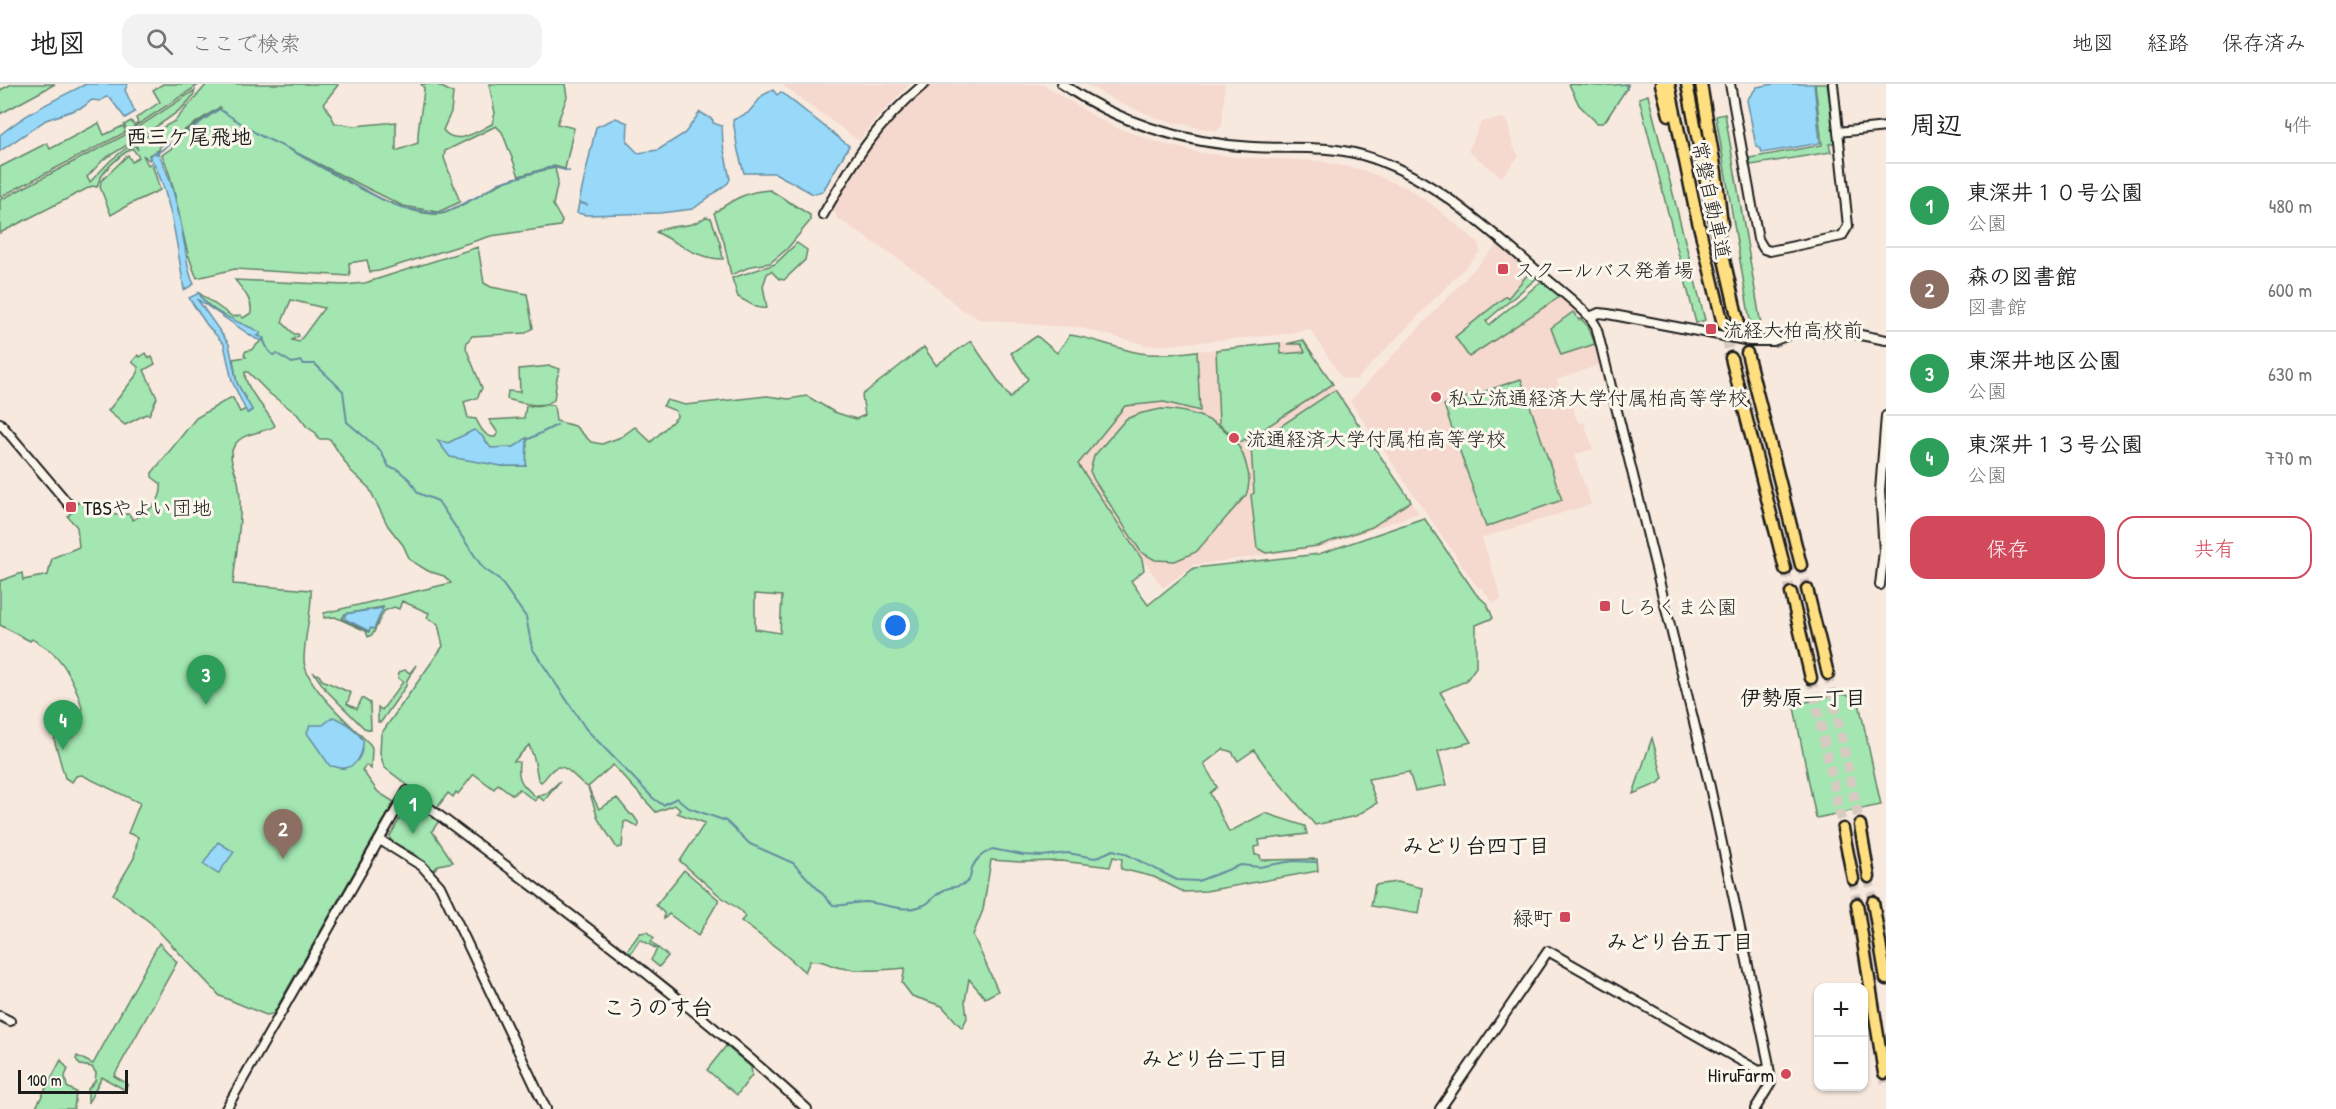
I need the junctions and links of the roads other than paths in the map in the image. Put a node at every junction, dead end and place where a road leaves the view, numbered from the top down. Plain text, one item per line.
1 (924, 84) edge
2 (1062, 84) edge
3 (1661, 84) edge
4 (1670, 84) edge
5 (1687, 84) edge
6 (1701, 84) edge
7 (1730, 84) edge
8 (1833, 84) edge
9 (1886, 127) edge
10 (1838, 132) junction
11 (1694, 205) junction
12 (823, 215) dead end
13 (1726, 269) junction
14 (1590, 317) junction
15 (1738, 320) tunnel mouth
16 (1723, 324) tunnel mouth
17 (1886, 340) edge
18 (1747, 352) tunnel mouth
19 (1731, 358) tunnel mouth
20 (1886, 416) edge
21 (0, 423) edge
22 (71, 507) dead end
23 (1801, 565) tunnel mouth
24 (1785, 569) tunnel mouth
25 (1880, 585) dead end
26 (1807, 589) tunnel mouth
27 (1791, 593) tunnel mouth
28 (1828, 674) tunnel mouth
29 (1811, 678) tunnel mouth
30 (1860, 825) tunnel mouth
31 (1843, 829) tunnel mouth
32 (380, 840) junction
33 (1869, 877) tunnel mouth
34 (1853, 879) tunnel mouth
35 (1873, 902) tunnel mouth
36 (1857, 904) tunnel mouth
37 (1886, 979) edge
38 (0, 1016) edge
39 (10, 1021) dead end
40 (1769, 1070) junction
41 (1884, 1073) dead end
42 (226, 1109) edge
43 (546, 1109) edge
44 (807, 1109) edge
45 (1440, 1109) edge
46 (1755, 1109) edge

1 - 12 street
2 - 14 street
3 - 11 highway
4 - 11 highway, 常磐自動車道
5 - 13 highway, 常磐自動車道
6 - 13 highway
7 - 10 street
8 - 10 street
9 - 10 street
11 - 16 highway, 常磐自動車道
13 - 15 highway, 常磐自動車道
14 - 17 street
14 - 40 street
18 - 23 highway
19 - 24 highway
20 - 25 street
21 - 22 street
26 - 28 highway
27 - 29 highway
30 - 33 highway
31 - 34 highway
32 - 42 street
32 - 43 street
32 - 44 street
35 - 37 highway
36 - 41 highway
38 - 39 street
40 - 45 street
40 - 46 street

